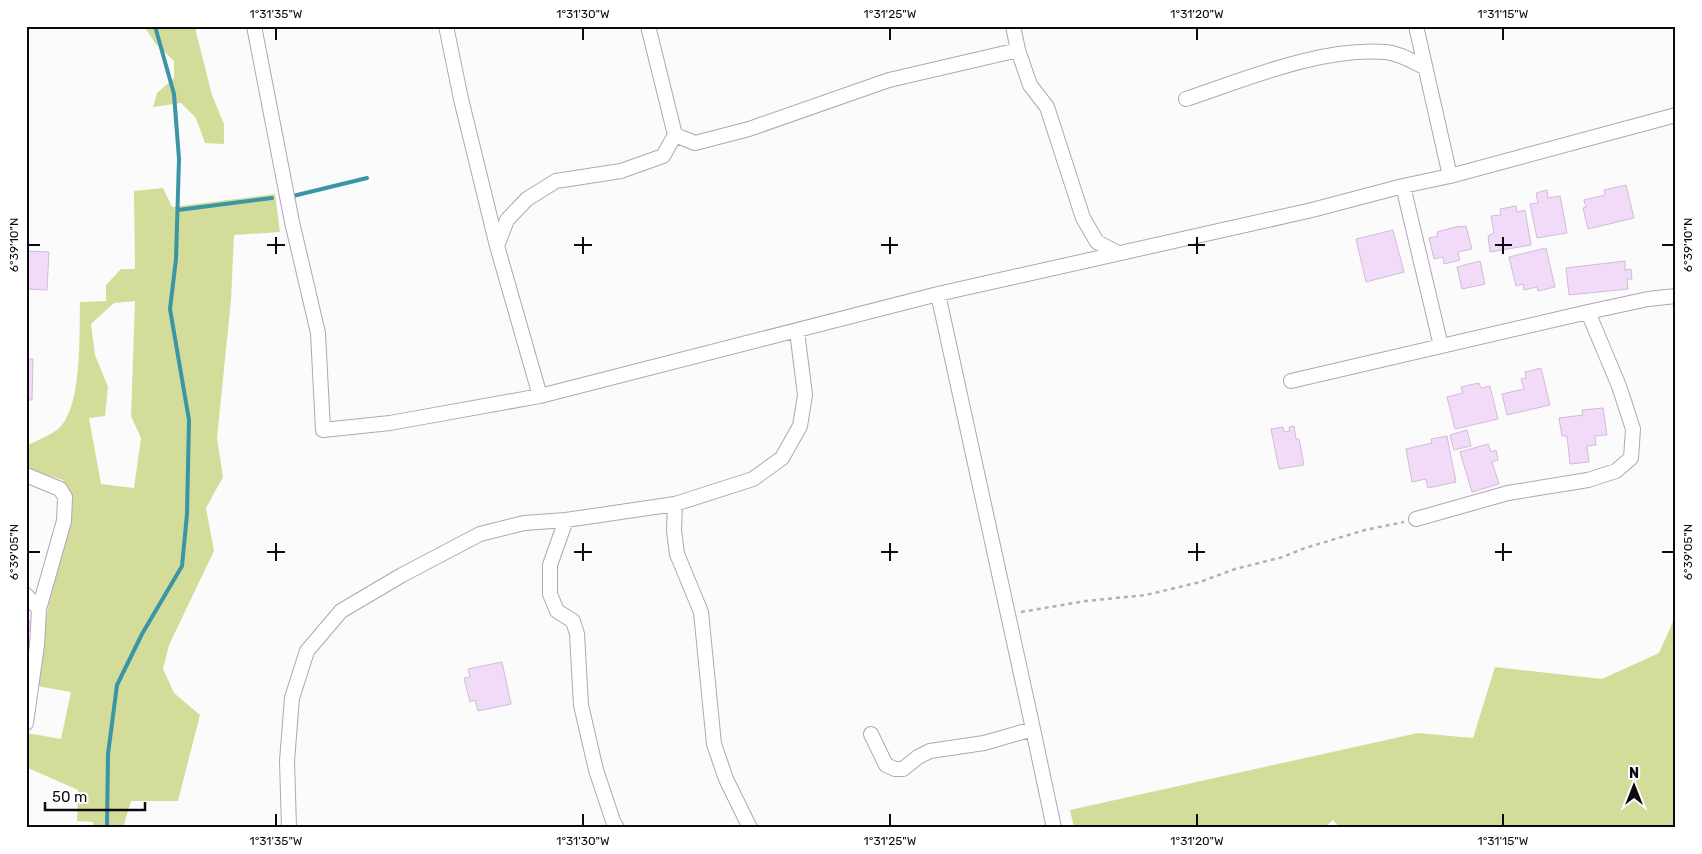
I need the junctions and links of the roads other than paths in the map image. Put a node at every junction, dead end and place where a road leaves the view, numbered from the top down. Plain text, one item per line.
1 (254, 26) edge
2 (446, 26) edge
3 (648, 26) edge
4 (1013, 26) edge
5 (1416, 26) edge
6 (1018, 50) junction
7 (1424, 67) junction
8 (1186, 99) dead end
9 (1676, 115) edge
10 (675, 135) junction
11 (1450, 176) junction
12 (1403, 186) junction
13 (497, 246) junction
14 (1118, 253) junction
15 (938, 294) junction
16 (1676, 296) edge
17 (1588, 312) junction
18 (797, 330) junction
19 (1441, 346) junction
20 (1291, 381) dead end
21 (540, 396) junction
22 (26, 475) edge
23 (675, 504) junction
24 (1416, 519) road end
25 (566, 520) junction
26 (26, 595) edge
27 (40, 609) junction
28 (32, 645) edge
29 (26, 722) edge
30 (1033, 729) junction
31 (871, 734) dead end
32 (288, 828) edge
33 (617, 828) edge
34 (750, 828) edge
35 (1054, 828) edge

1 - 21 street
2 - 13 street
3 - 10 street
4 - 6 street
5 - 7 street
6 - 10 street
6 - 14 street
7 - 8 street
7 - 11 street
9 - 11 street
10 - 13 street
11 - 12 street
12 - 14 street
12 - 19 street
13 - 21 street
14 - 15 street
15 - 18 street
15 - 30 street
16 - 17 street
17 - 19 street
17 - 24 street
18 - 21 street
18 - 23 street
19 - 20 street
22 - 27 street
23 - 25 street
23 - 34 street
25 - 32 street
25 - 33 street
26 - 27 street
27 - 28 street
28 - 29 street
30 - 31 street
30 - 35 street

